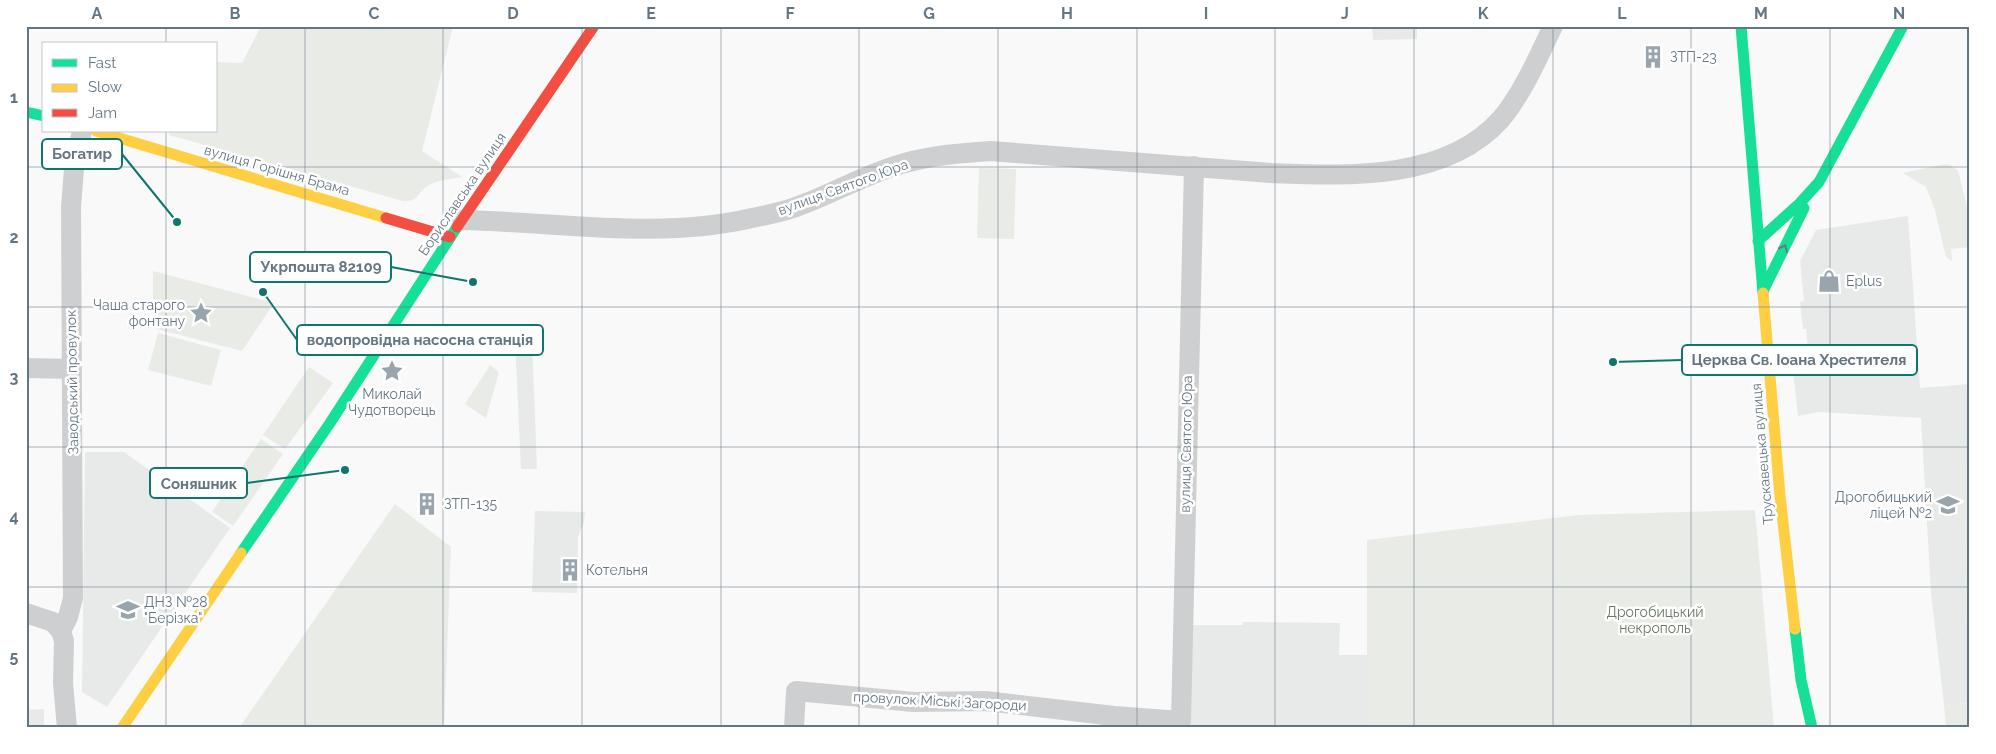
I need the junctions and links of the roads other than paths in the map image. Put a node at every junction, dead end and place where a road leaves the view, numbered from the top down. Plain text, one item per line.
1 (594, 26) edge
2 (1553, 26) edge
3 (1741, 26) edge
4 (1903, 26) edge
5 (26, 112) edge
6 (42, 116) edge
7 (82, 132) edge
8 (99, 132) edge
9 (1194, 166) junction
10 (1814, 188) junction
11 (1800, 203) junction
12 (1755, 207) junction
13 (462, 220) junction
14 (450, 237) junction
15 (1758, 241) junction
16 (1763, 291) junction
17 (26, 368) edge
18 (72, 369) junction
19 (26, 612) edge
20 (61, 631) junction
21 (1181, 721) joint
22 (67, 728) edge
23 (122, 728) edge
24 (794, 728) edge
25 (1812, 728) edge

1 - 13 street, Бориславська вулиця
2 - 9 street, вулиця Святого Юра
3 - 12 street, Трускавецька вулиця
4 - 10 street
5 - 6 street
7 - 18 street, Заводський провулок
8 - 14 street, вулиця Горішня Брама
9 - 13 street, вулиця Святого Юра
9 - 21 street, вулиця Святого Юра
10 - 11 street
16 -> 10 street
11 - 12 street
11 - 15 street
12 - 15 street, Трускавецька вулиця
13 - 14 street, Бориславська вулиця
14 - 23 street, Бориславська вулиця
15 - 16 street, Трускавецька вулиця
16 - 25 street, Трускавецька вулиця
17 - 18 street
18 - 20 street, Заводський провулок
19 - 20 street
20 - 22 street
21 - 24 street, провулок Міські Загороди

